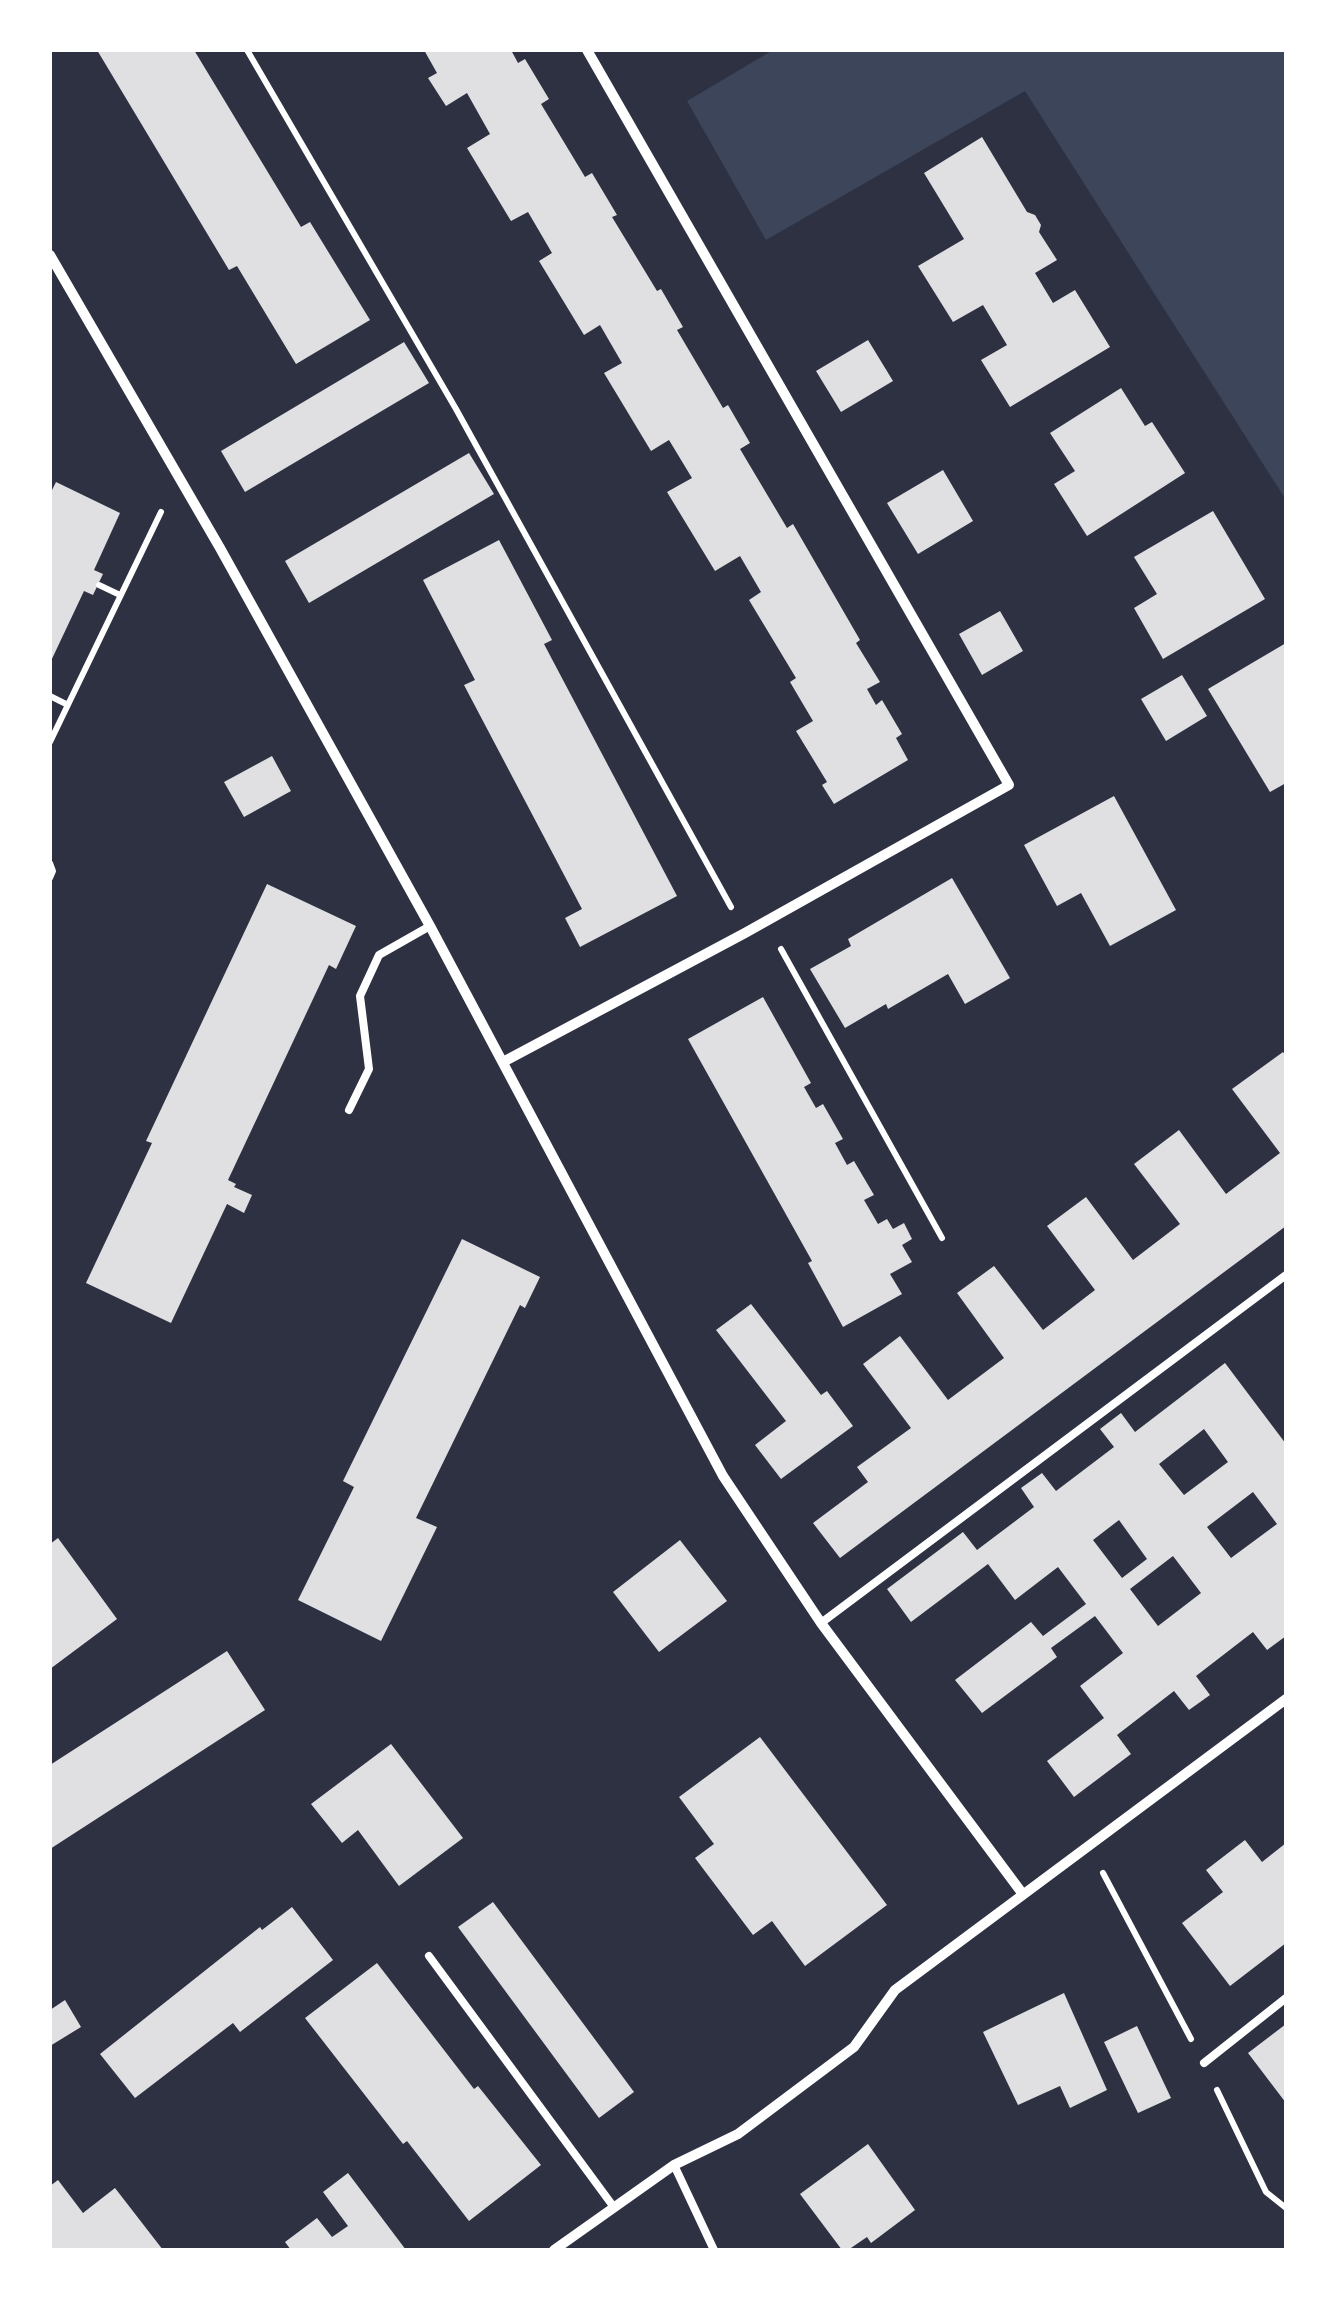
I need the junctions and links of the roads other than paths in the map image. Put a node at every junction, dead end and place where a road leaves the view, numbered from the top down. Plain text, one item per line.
1 (587, 50) edge
2 (50, 255) edge
3 (430, 926) junction
4 (504, 1062) junction
5 (349, 1110) dead end
6 (1286, 1275) edge
7 (821, 1623) junction
8 (1286, 1699) edge
9 (1022, 1893) junction
10 (429, 1956) dead end
11 (1286, 1998) edge
12 (1204, 2063) road end
13 (674, 2165) junction
14 (613, 2206) junction
15 (554, 2250) edge
16 (714, 2250) edge

1 - 4 street
2 - 3 street
3 - 4 street
3 - 5 lane
4 - 7 street
6 - 7 lane
7 - 9 street
8 - 9 street
9 - 13 street
10 - 14 lane
11 - 12 lane
13 - 14 street
13 - 16 lane
14 - 15 street

